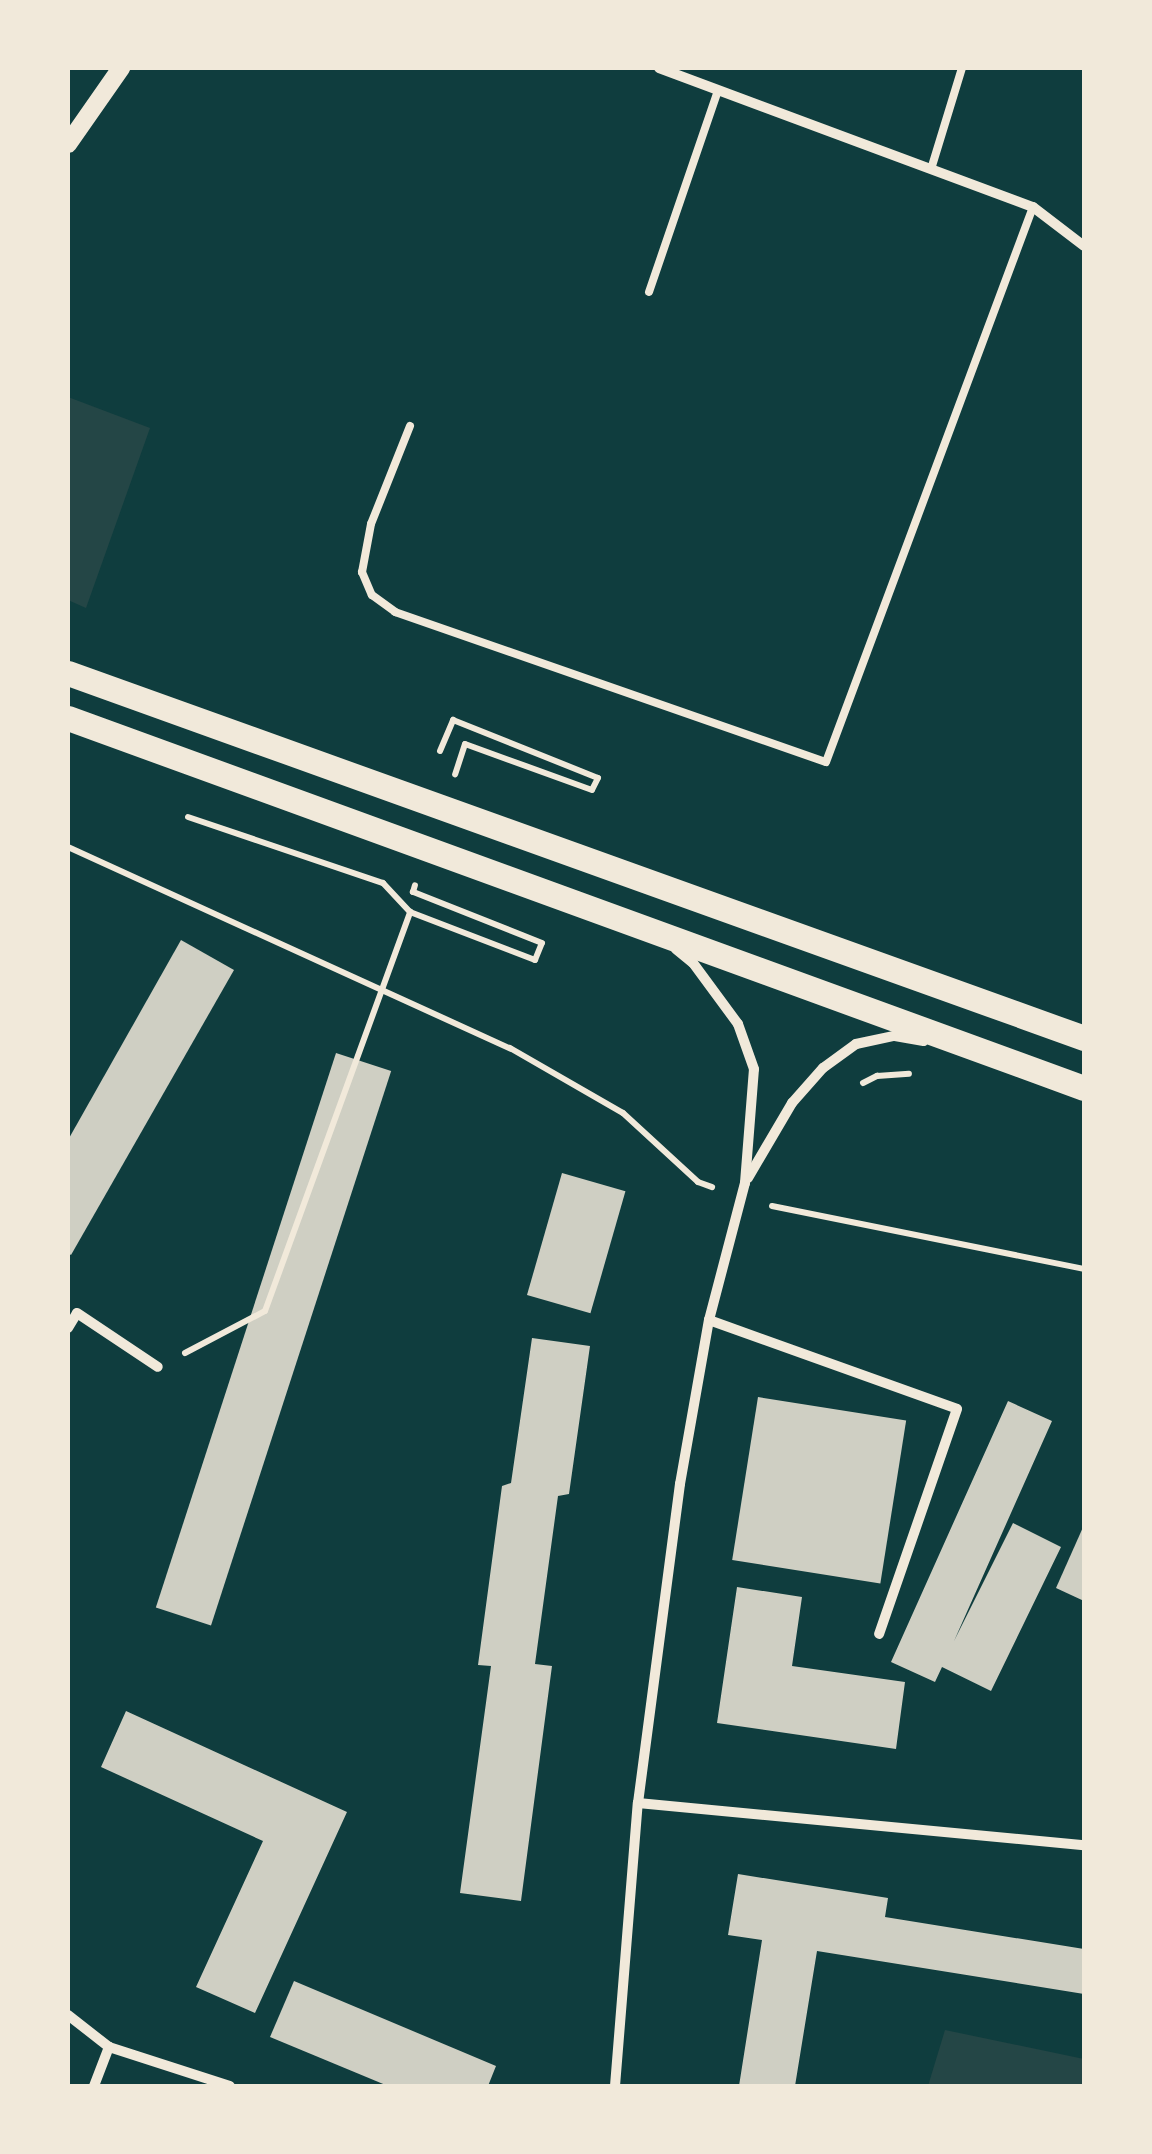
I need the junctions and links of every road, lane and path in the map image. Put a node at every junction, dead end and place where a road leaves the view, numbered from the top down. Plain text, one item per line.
1 (121, 68) edge
2 (659, 68) edge
3 (962, 68) edge
4 (718, 90) junction
5 (68, 144) edge
6 (932, 166) junction
7 (1033, 206) junction
8 (1084, 246) edge
9 (649, 292) dead end
10 (410, 426) dead end
11 (68, 673) edge
12 (68, 718) edge
13 (465, 744) dead end
14 (440, 751) dead end
15 (188, 817) dead end
16 (68, 847) edge
17 (413, 892) dead end
18 (410, 912) junction
19 (650, 928) junction
20 (383, 990) junction
21 (1084, 1038) edge
22 (994, 1054) junction
23 (920, 1073) dead end
24 (1084, 1088) edge
25 (851, 1090) dead end
26 (698, 1182) dead end
27 (745, 1183) junction
28 (782, 1190) dead end
29 (1084, 1269) edge
30 (709, 1320) junction
31 (68, 1328) edge
32 (158, 1367) joint
33 (879, 1634) dead end
34 (638, 1802) junction
35 (1084, 1845) edge
36 (68, 2015) edge
37 (109, 2047) junction
38 (94, 2086) edge
39 (230, 2086) edge
40 (615, 2086) edge

1 - 5 street
2 - 4 street
3 - 6 lane
4 - 6 street
4 - 9 lane
6 - 7 street
7 - 8 street
7 - 10 lane
11 - 21 main road
12 - 19 main road
13 - 14 path
15 - 18 path
16 - 20 path
17 - 18 path
18 - 20 path
19 - 22 main road
19 - 27 street
20 - 26 path
20 - 32 path
22 - 24 main road
22 - 27 street
23 - 25 path
27 - 30 street
28 - 29 path
30 - 33 street
30 - 34 street
31 - 32 street
34 - 35 street
34 - 40 street
36 - 37 street
37 - 38 street
37 - 39 street

